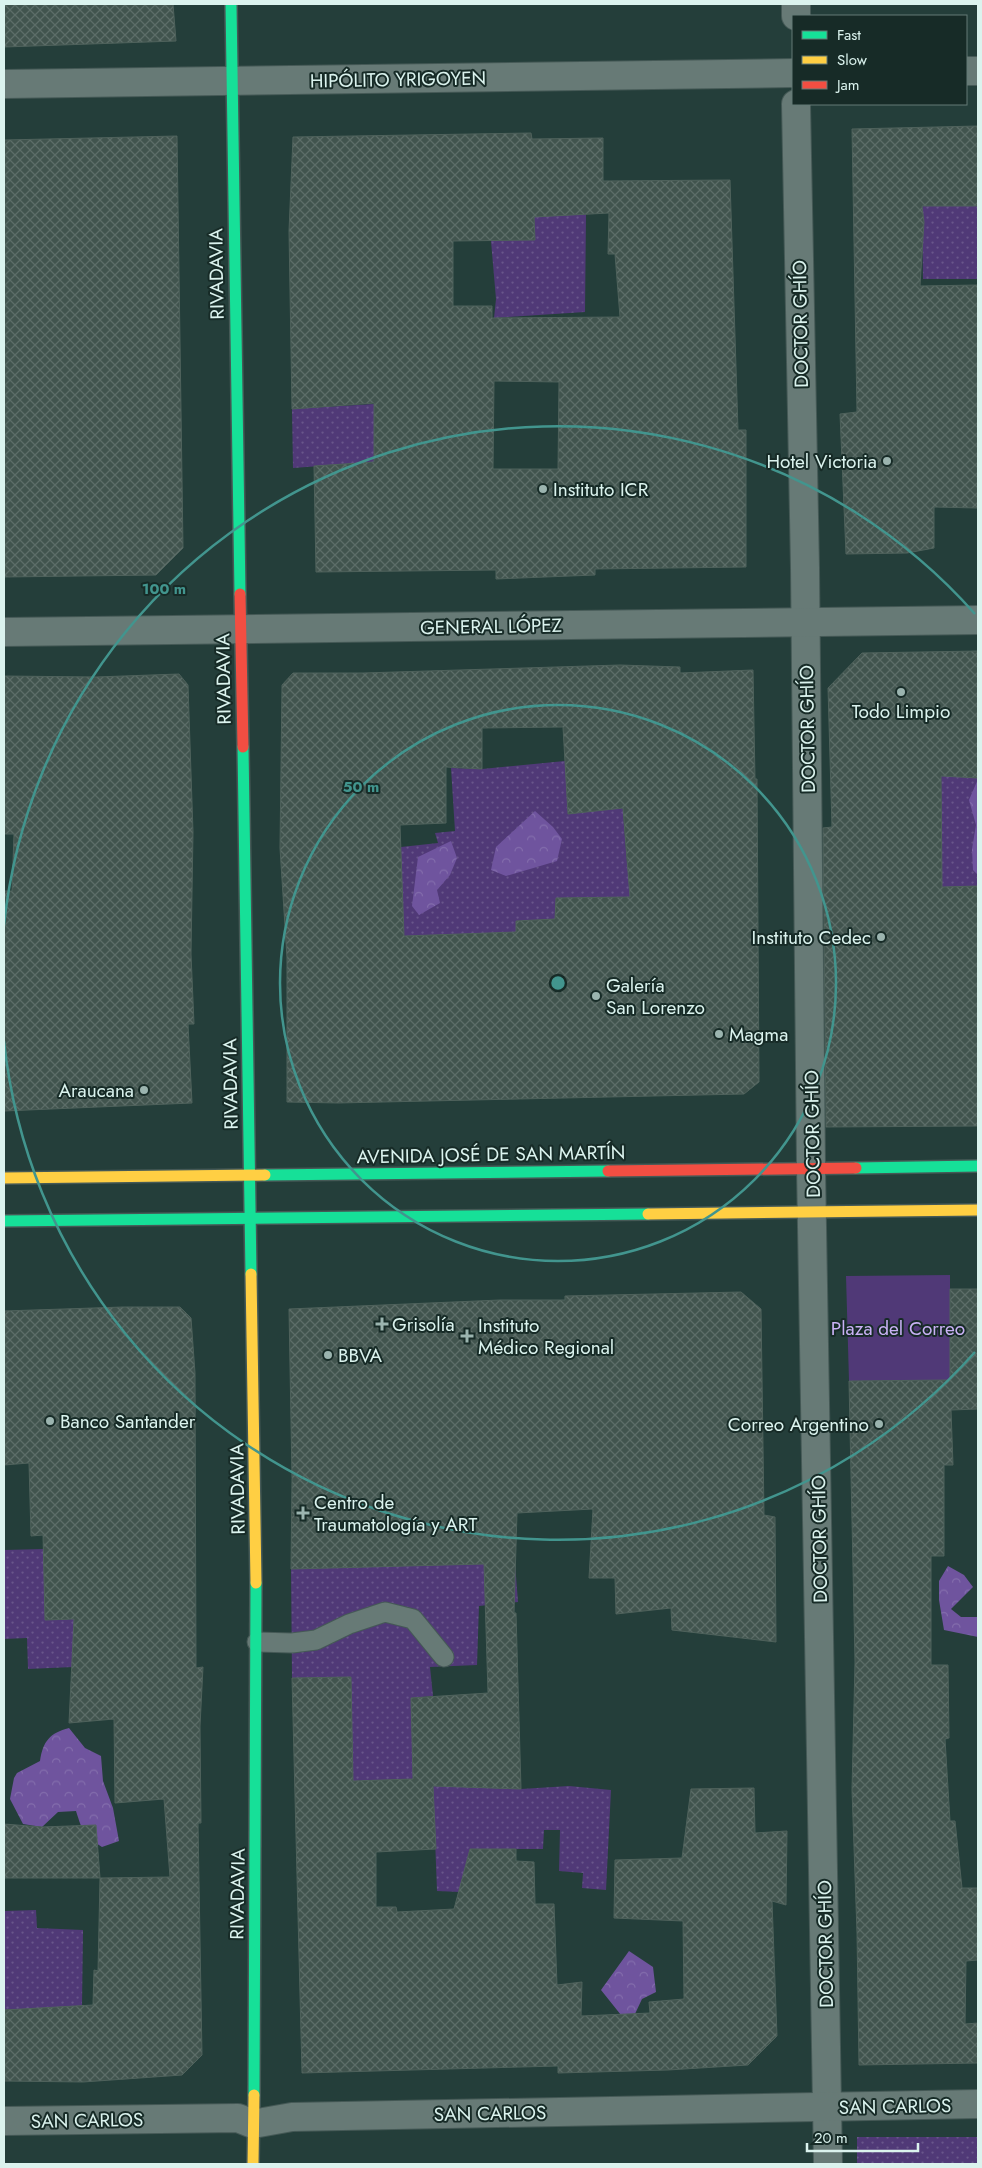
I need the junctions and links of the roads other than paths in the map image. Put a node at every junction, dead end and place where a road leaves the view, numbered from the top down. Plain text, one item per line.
1 (231, 4) edge
2 (792, 73) edge
3 (231, 81) junction
4 (4, 84) edge
5 (796, 105) edge
6 (978, 620) edge
7 (805, 621) junction
8 (239, 630) junction
9 (4, 632) edge
10 (978, 1166) edge
11 (811, 1168) junction
12 (248, 1175) junction
13 (4, 1178) edge
14 (978, 1210) edge
15 (813, 1212) junction
16 (249, 1218) junction
17 (4, 1221) edge
18 (257, 1642) junction
19 (444, 1657) dead end
20 (978, 2104) edge
21 (828, 2107) junction
22 (4, 2122) edge
23 (253, 2124) junction
24 (253, 2164) edge
25 (828, 2164) edge

1 - 3 street, RIVADAVIA
2 - 3 street, HIPÓLITO YRIGOYEN
3 - 4 street, HIPÓLITO YRIGOYEN
3 - 8 street, RIVADAVIA
5 - 7 street, DOCTOR GHÍO
6 - 7 street, GENERAL LÓPEZ
7 - 8 street, GENERAL LÓPEZ
7 - 11 street, DOCTOR GHÍO
8 - 9 street, GENERAL LÓPEZ
8 - 12 street, RIVADAVIA
10 - 11 street, AVENIDA JOSÉ DE SAN MARTÍN
11 - 12 street, AVENIDA JOSÉ DE SAN MARTÍN
11 - 15 street, DOCTOR GHÍO
12 - 13 street, AVENIDA JOSÉ DE SAN MARTÍN
12 - 16 street, RIVADAVIA
14 - 15 street
15 - 16 street
15 - 21 street, DOCTOR GHÍO
16 - 17 street
16 - 18 street, RIVADAVIA
18 - 19 lane
18 - 23 street, RIVADAVIA
20 - 21 street, SAN CARLOS
21 - 23 street, SAN CARLOS
21 - 25 street, DOCTOR GHÍO
22 - 23 street, SAN CARLOS
23 - 24 street, RIVADAVIA

